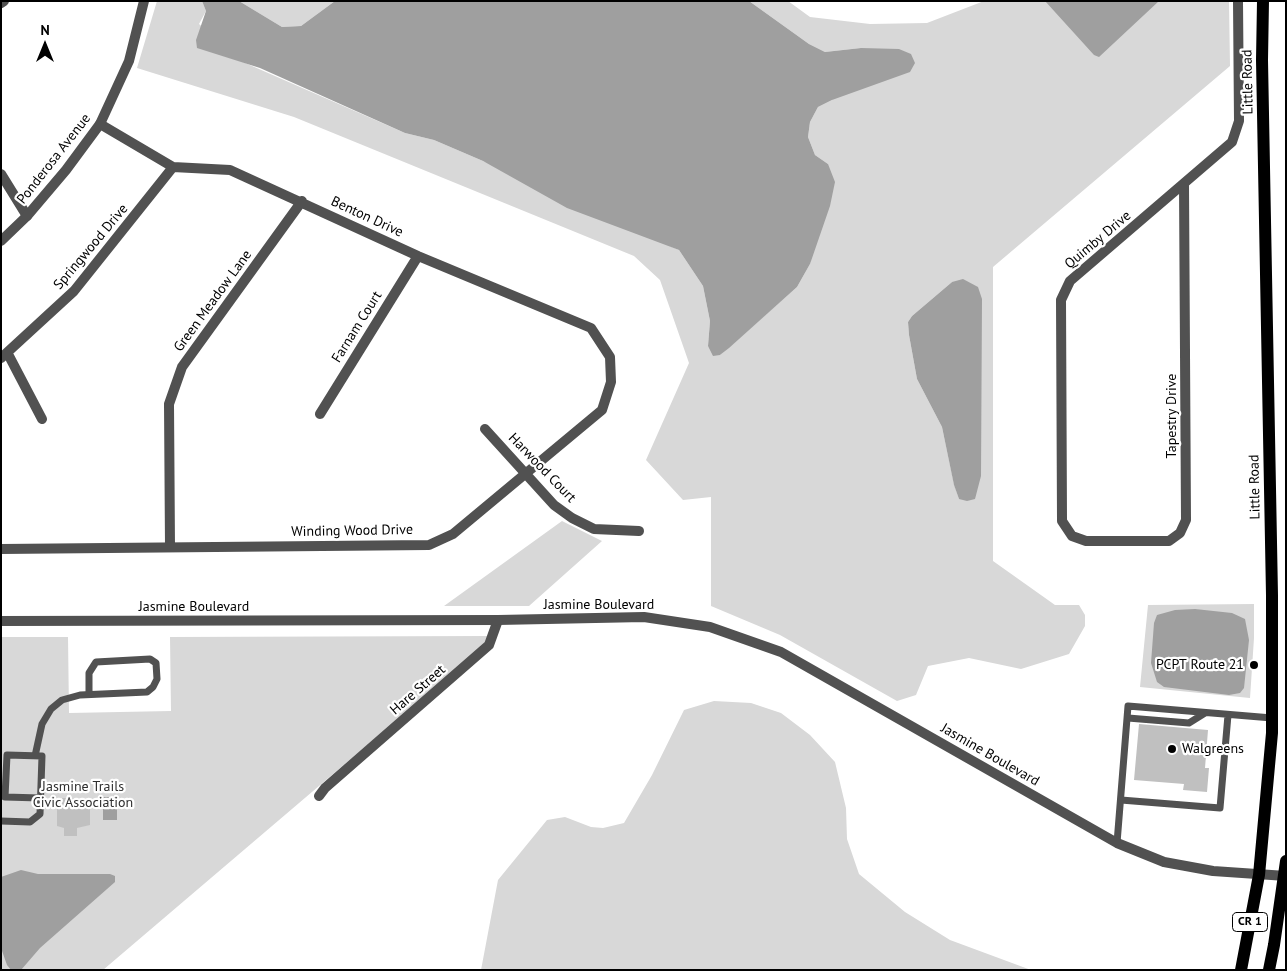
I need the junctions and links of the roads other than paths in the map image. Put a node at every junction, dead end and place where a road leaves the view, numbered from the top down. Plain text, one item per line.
1 (143, 1) edge
2 (1238, 1) edge
3 (1264, 1) edge
4 (100, 124) junction
5 (173, 167) junction
6 (1, 174) edge
7 (1184, 185) junction
8 (302, 201) junction
9 (27, 216) junction
10 (1, 241) edge
11 (418, 256) junction
12 (5, 356) edge
13 (610, 358) joint
14 (320, 414) dead end
15 (42, 419) dead end
16 (485, 429) dead end
17 (526, 472) junction
18 (639, 531) dead end
19 (1072, 536) joint
20 (170, 547) junction
21 (1, 550) edge
22 (498, 620) junction
23 (1, 621) edge
24 (89, 694) junction
25 (1206, 713) junction
26 (1228, 715) junction
27 (1128, 718) junction
28 (1272, 718) junction
29 (35, 756) junction
30 (319, 796) dead end
31 (40, 798) junction
32 (1121, 800) junction
33 (1, 821) edge
34 (1117, 843) junction
35 (1286, 861) edge
36 (1259, 875) junction
37 (1285, 876) edge
38 (1241, 970) edge
39 (1269, 970) edge

1 - 4 street, Ponderosa Avenue
2 - 7 street, Quimby Drive
3 - 28 main road, Little Road / CR 1
4 - 5 street, Benton Drive
4 - 9 street, Ponderosa Avenue
5 - 8 street, Benton Drive
5 - 12 street, Springwood Drive
6 - 9 street
7 - 19 street, Quimby Drive
7 - 19 street, Tapestry Drive
8 - 11 street, Benton Drive
8 - 20 street, Green Meadow Lane
9 - 10 street, Ponderosa Avenue
11 - 13 street, Benton Drive
11 - 14 street, Farnam Court
12 - 15 street
13 - 17 street, Winding Wood Drive
16 - 17 street, Harwood Court
17 - 18 street, Harwood Court
17 - 20 street, Winding Wood Drive
20 - 21 street, Winding Wood Drive
22 - 23 street, Jasmine Boulevard
22 - 30 street, Hare Street
22 - 34 street, Jasmine Boulevard
24 - 24 lane
24 - 29 lane
25 - 26 lane
25 - 27 lane
25 - 27 lane
26 - 28 lane
26 - 32 lane
27 - 32 lane
28 - 36 main road, Little Road / CR 1
29 - 31 lane
29 - 31 lane
31 - 33 lane
32 - 34 lane
34 - 36 street, Jasmine Boulevard
35 - 37 main road, CR 1
36 - 37 street, Jasmine Boulevard
36 - 38 main road, Little Road / CR 1
37 - 39 main road, CR 1

